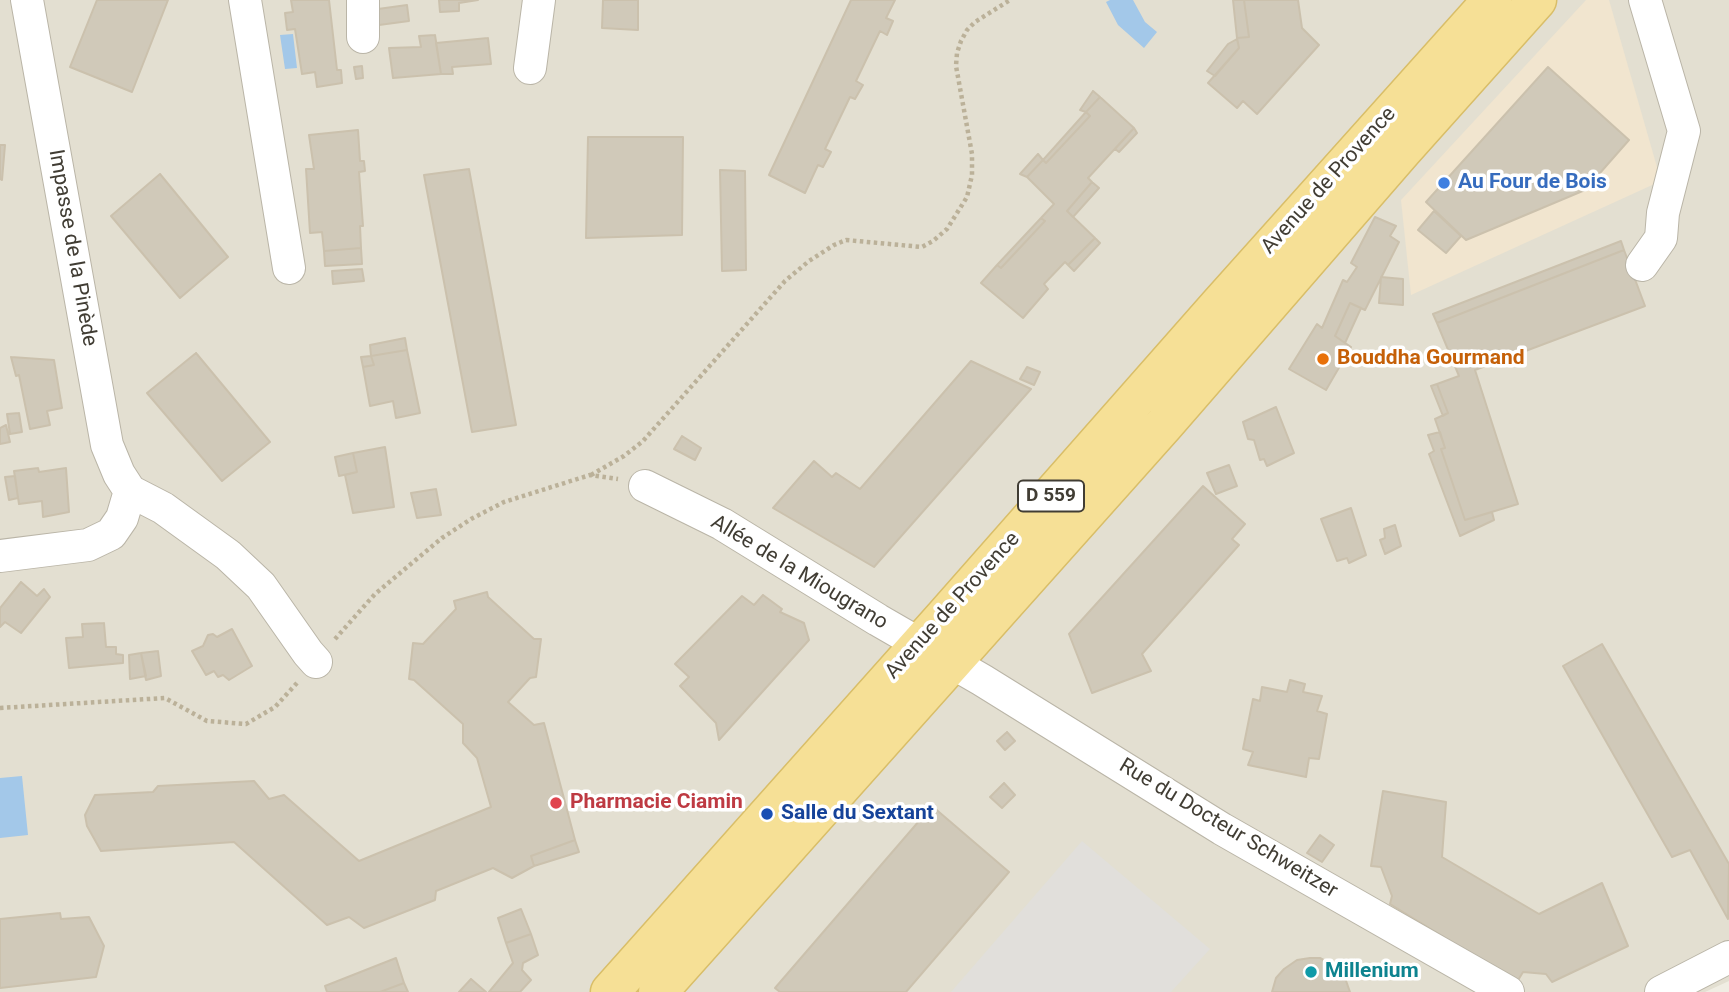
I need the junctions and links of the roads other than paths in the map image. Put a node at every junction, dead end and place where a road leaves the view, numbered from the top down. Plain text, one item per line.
1 (27, 0) edge
2 (245, 0) edge
3 (363, 0) edge
4 (539, 0) edge
5 (1492, 0) edge
6 (1537, 0) edge
7 (1645, 0) edge
8 (363, 37) dead end
9 (530, 68) dead end
10 (1642, 265) dead end
11 (289, 268) dead end
12 (645, 486) dead end
13 (130, 491) junction
14 (0, 556) edge
15 (936, 653) junction
16 (316, 662) dead end
17 (1729, 957) edge
18 (610, 992) edge
19 (658, 992) edge
20 (1508, 992) edge
21 (1661, 992) edge

1 - 13 street, Impasse de la Pinède
2 - 11 street
3 - 8 street
4 - 9 street
5 - 15 main road, Avenue de Provence / D 559
6 - 15 main road, Avenue de Provence / D 559
7 - 10 street
12 - 15 street, Allée de la Miougrano
13 - 14 street
13 - 16 street
15 - 18 main road, Avenue de Provence / D 559
15 - 19 main road, Avenue de Provence / D 559
15 - 20 street, Rue du Docteur Schweitzer
17 - 21 street

